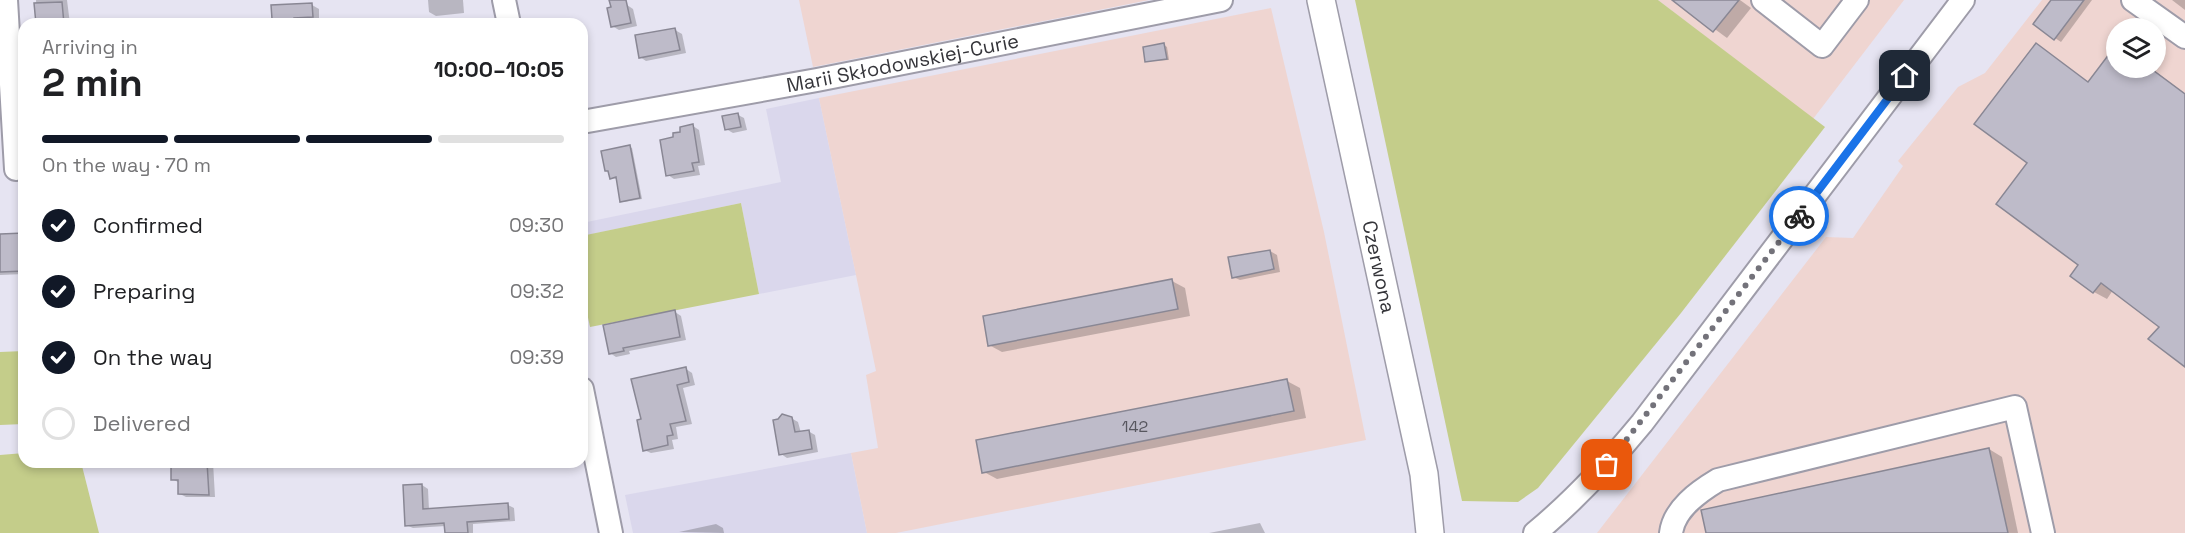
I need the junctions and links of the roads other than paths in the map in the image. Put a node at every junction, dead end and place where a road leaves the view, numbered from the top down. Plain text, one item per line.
1 (6, 0) edge
2 (504, 0) edge
3 (1221, 0) edge
4 (1321, 0) edge
5 (1763, 0) edge
6 (1857, 0) edge
7 (1963, 0) edge
8 (2133, 0) edge
9 (508, 18) edge
10 (2185, 37) edge
11 (588, 121) edge
12 (13, 170) edge
13 (588, 420) edge
14 (610, 533) edge
15 (1430, 533) edge
16 (1535, 533) edge
17 (1671, 533) edge
18 (2043, 533) edge

1 - 12 street
2 - 9 street
3 - 11 street, Marii Skłodowskiej-Curie
4 - 15 main road, Czerwona
5 - 6 street
7 - 16 street
8 - 10 street
13 - 14 street
17 - 18 street

